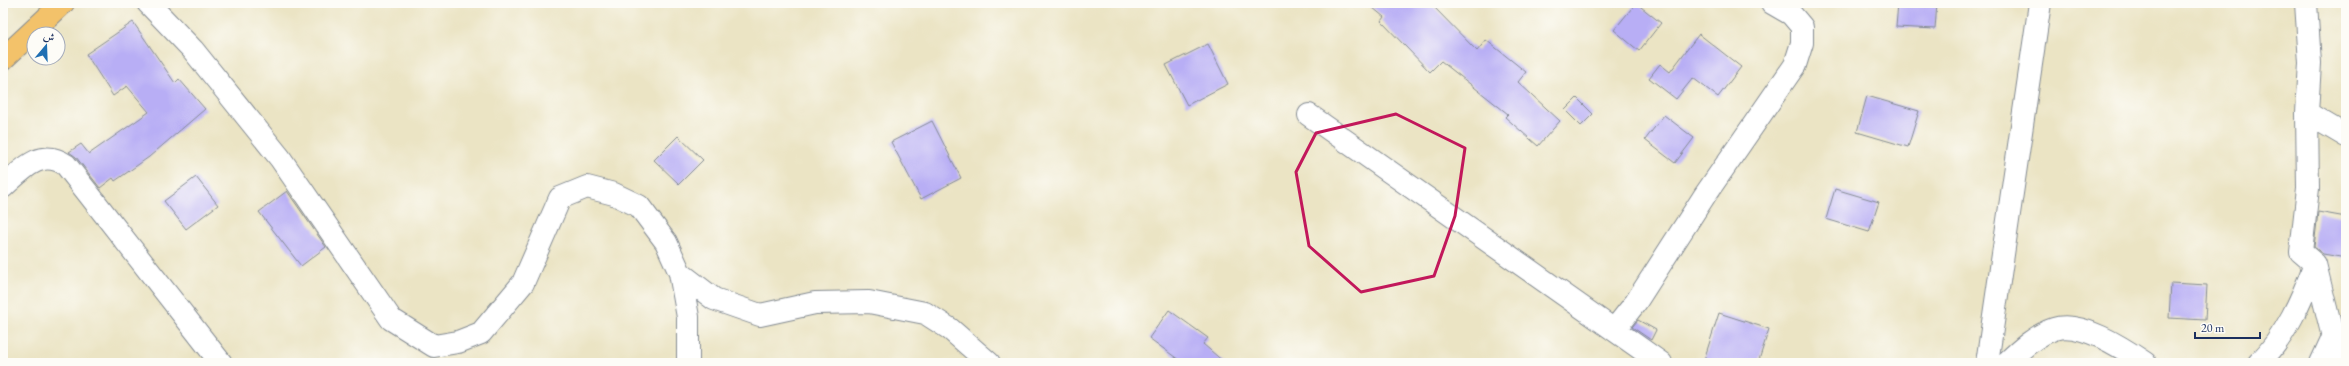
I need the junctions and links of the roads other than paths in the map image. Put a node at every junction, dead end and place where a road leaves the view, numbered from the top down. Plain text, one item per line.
1 (63, 3) edge
2 (148, 3) edge
3 (1772, 3) edge
4 (2040, 3) edge
5 (2306, 3) edge
6 (3, 59) edge
7 (2308, 113) junction
8 (1309, 115) dead end
9 (2346, 136) edge
10 (3, 187) edge
11 (2315, 264) junction
12 (680, 273) junction
13 (1614, 330) junction
14 (2339, 337) edge
15 (221, 363) edge
16 (688, 363) edge
17 (989, 363) edge
18 (1661, 363) edge
19 (1987, 363) edge
20 (2006, 363) edge
21 (2145, 363) edge
22 (2259, 363) edge
23 (2321, 363) edge
24 (2343, 363) edge

1 - 6 main road
2 - 12 street
3 - 13 street
4 - 19 street
5 - 7 street
7 - 9 street
7 - 11 street
8 - 13 street
10 - 15 street
11 - 14 street
11 - 22 street
12 - 16 street
12 - 17 street
13 - 18 street
14 - 23 street
14 - 24 street
20 - 21 street

